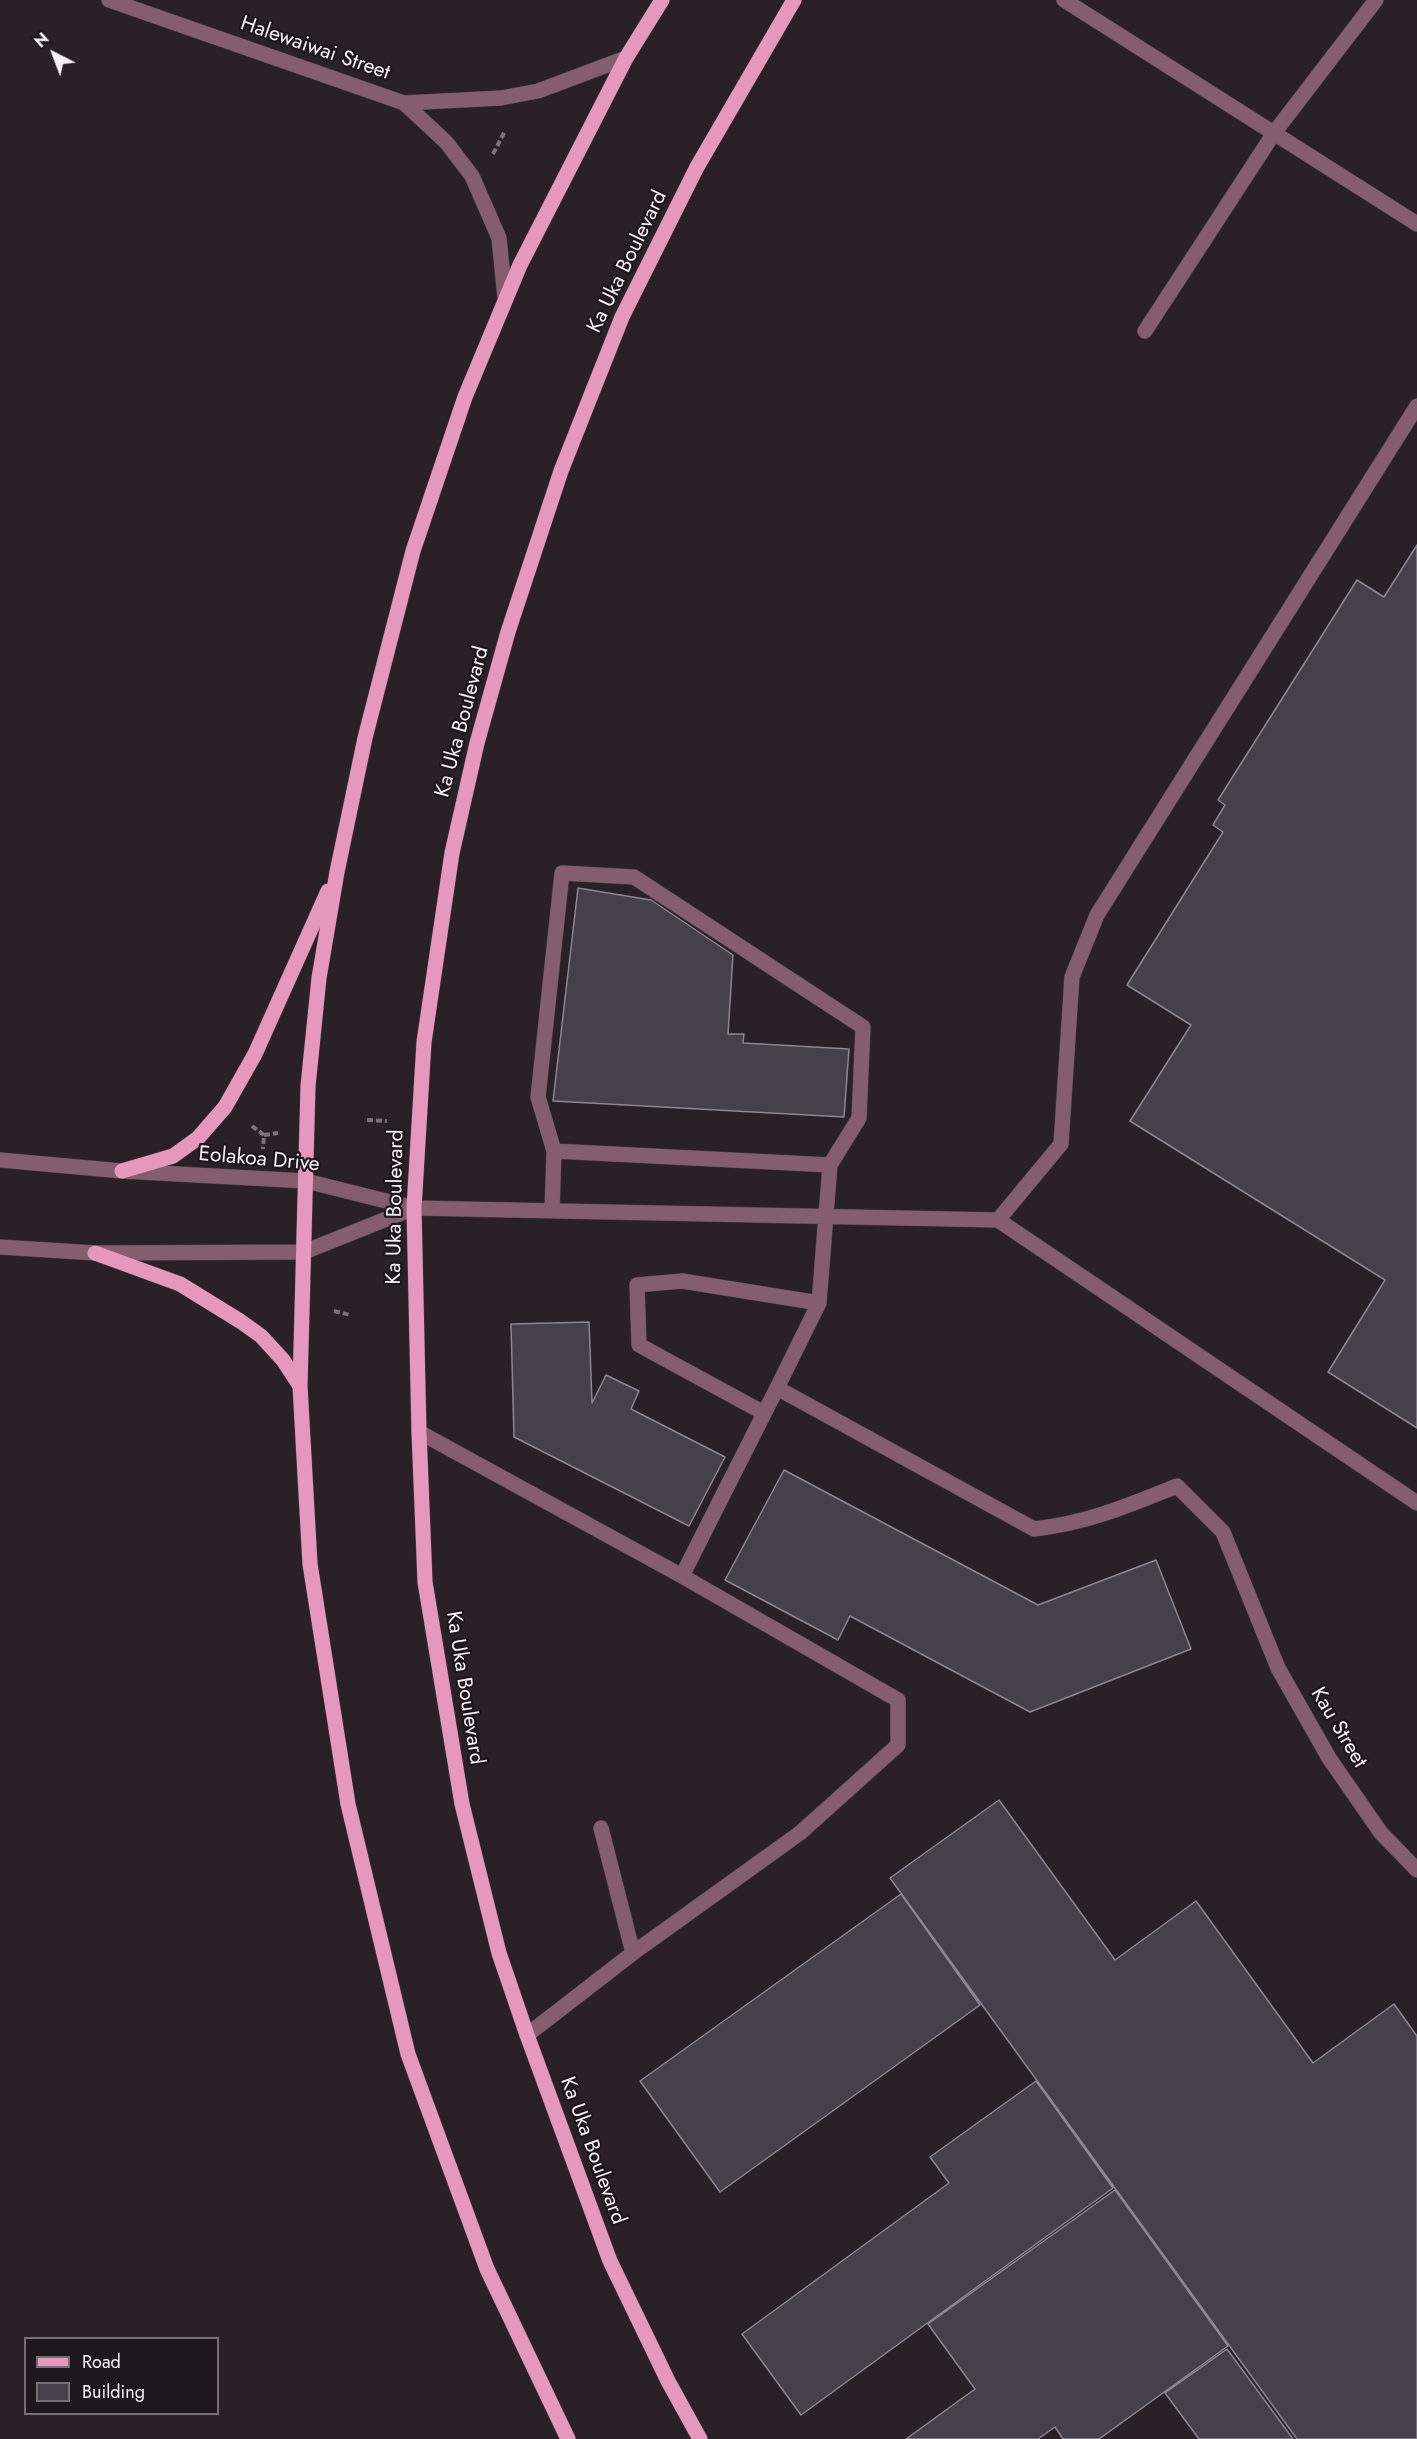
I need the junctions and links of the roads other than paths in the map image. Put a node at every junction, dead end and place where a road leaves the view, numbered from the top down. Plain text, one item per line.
1 (109, 0) edge
2 (662, 0) edge
3 (794, 0) edge
4 (1064, 0) edge
5 (1377, 0) edge
6 (626, 58) junction
7 (404, 103) junction
8 (1274, 133) junction
9 (1417, 224) edge
10 (505, 298) junction
11 (1145, 331) dead end
12 (1417, 406) edge
13 (337, 872) junction
14 (554, 1151) junction
15 (0, 1160) edge
16 (830, 1165) junction
17 (122, 1171) junction
18 (306, 1181) junction
19 (414, 1208) junction
20 (552, 1211) junction
21 (827, 1216) junction
22 (998, 1220) junction
23 (0, 1247) edge
24 (304, 1252) junction
25 (95, 1253) junction
26 (819, 1303) junction
27 (300, 1386) junction
28 (777, 1388) junction
29 (764, 1413) junction
30 (419, 1432) junction
31 (1417, 1503) edge
32 (682, 1576) junction
33 (601, 1828) dead end
34 (1417, 1870) edge
35 (633, 1953) junction
36 (526, 2035) junction
37 (568, 2439) edge
38 (700, 2439) edge

1 - 7 street, Halewaiwai Street
2 - 6 main road
3 - 19 main road, Ka Uka Boulevard
4 - 8 street
5 - 8 street
6 - 7 street, Halewaiwai Street
6 - 10 main road
7 - 10 street, Halewaiwai Street
8 - 9 street
8 - 11 street
10 - 13 main road
12 - 22 street
13 - 17 main road
13 - 18 main road
14 - 16 street
14 - 16 street
14 - 20 street
15 - 17 street, Eolakoa Drive
16 - 21 street
17 - 18 street, Eolakoa Drive
18 - 19 street, Eolakoa Drive
18 - 24 main road
19 - 20 street
19 - 24 street
19 - 30 main road, Ka Uka Boulevard
20 - 21 street
21 - 22 street
21 - 26 street
22 - 31 street
23 - 25 street
24 - 25 street
24 - 27 main road
25 - 27 main road
26 - 28 street
26 - 29 street
27 - 37 main road
28 - 29 street
28 - 34 street, Kau Street
29 - 32 street
30 - 32 street
30 - 36 main road, Ka Uka Boulevard
32 - 35 street
33 - 35 street
35 - 36 street
36 - 38 main road, Ka Uka Boulevard

